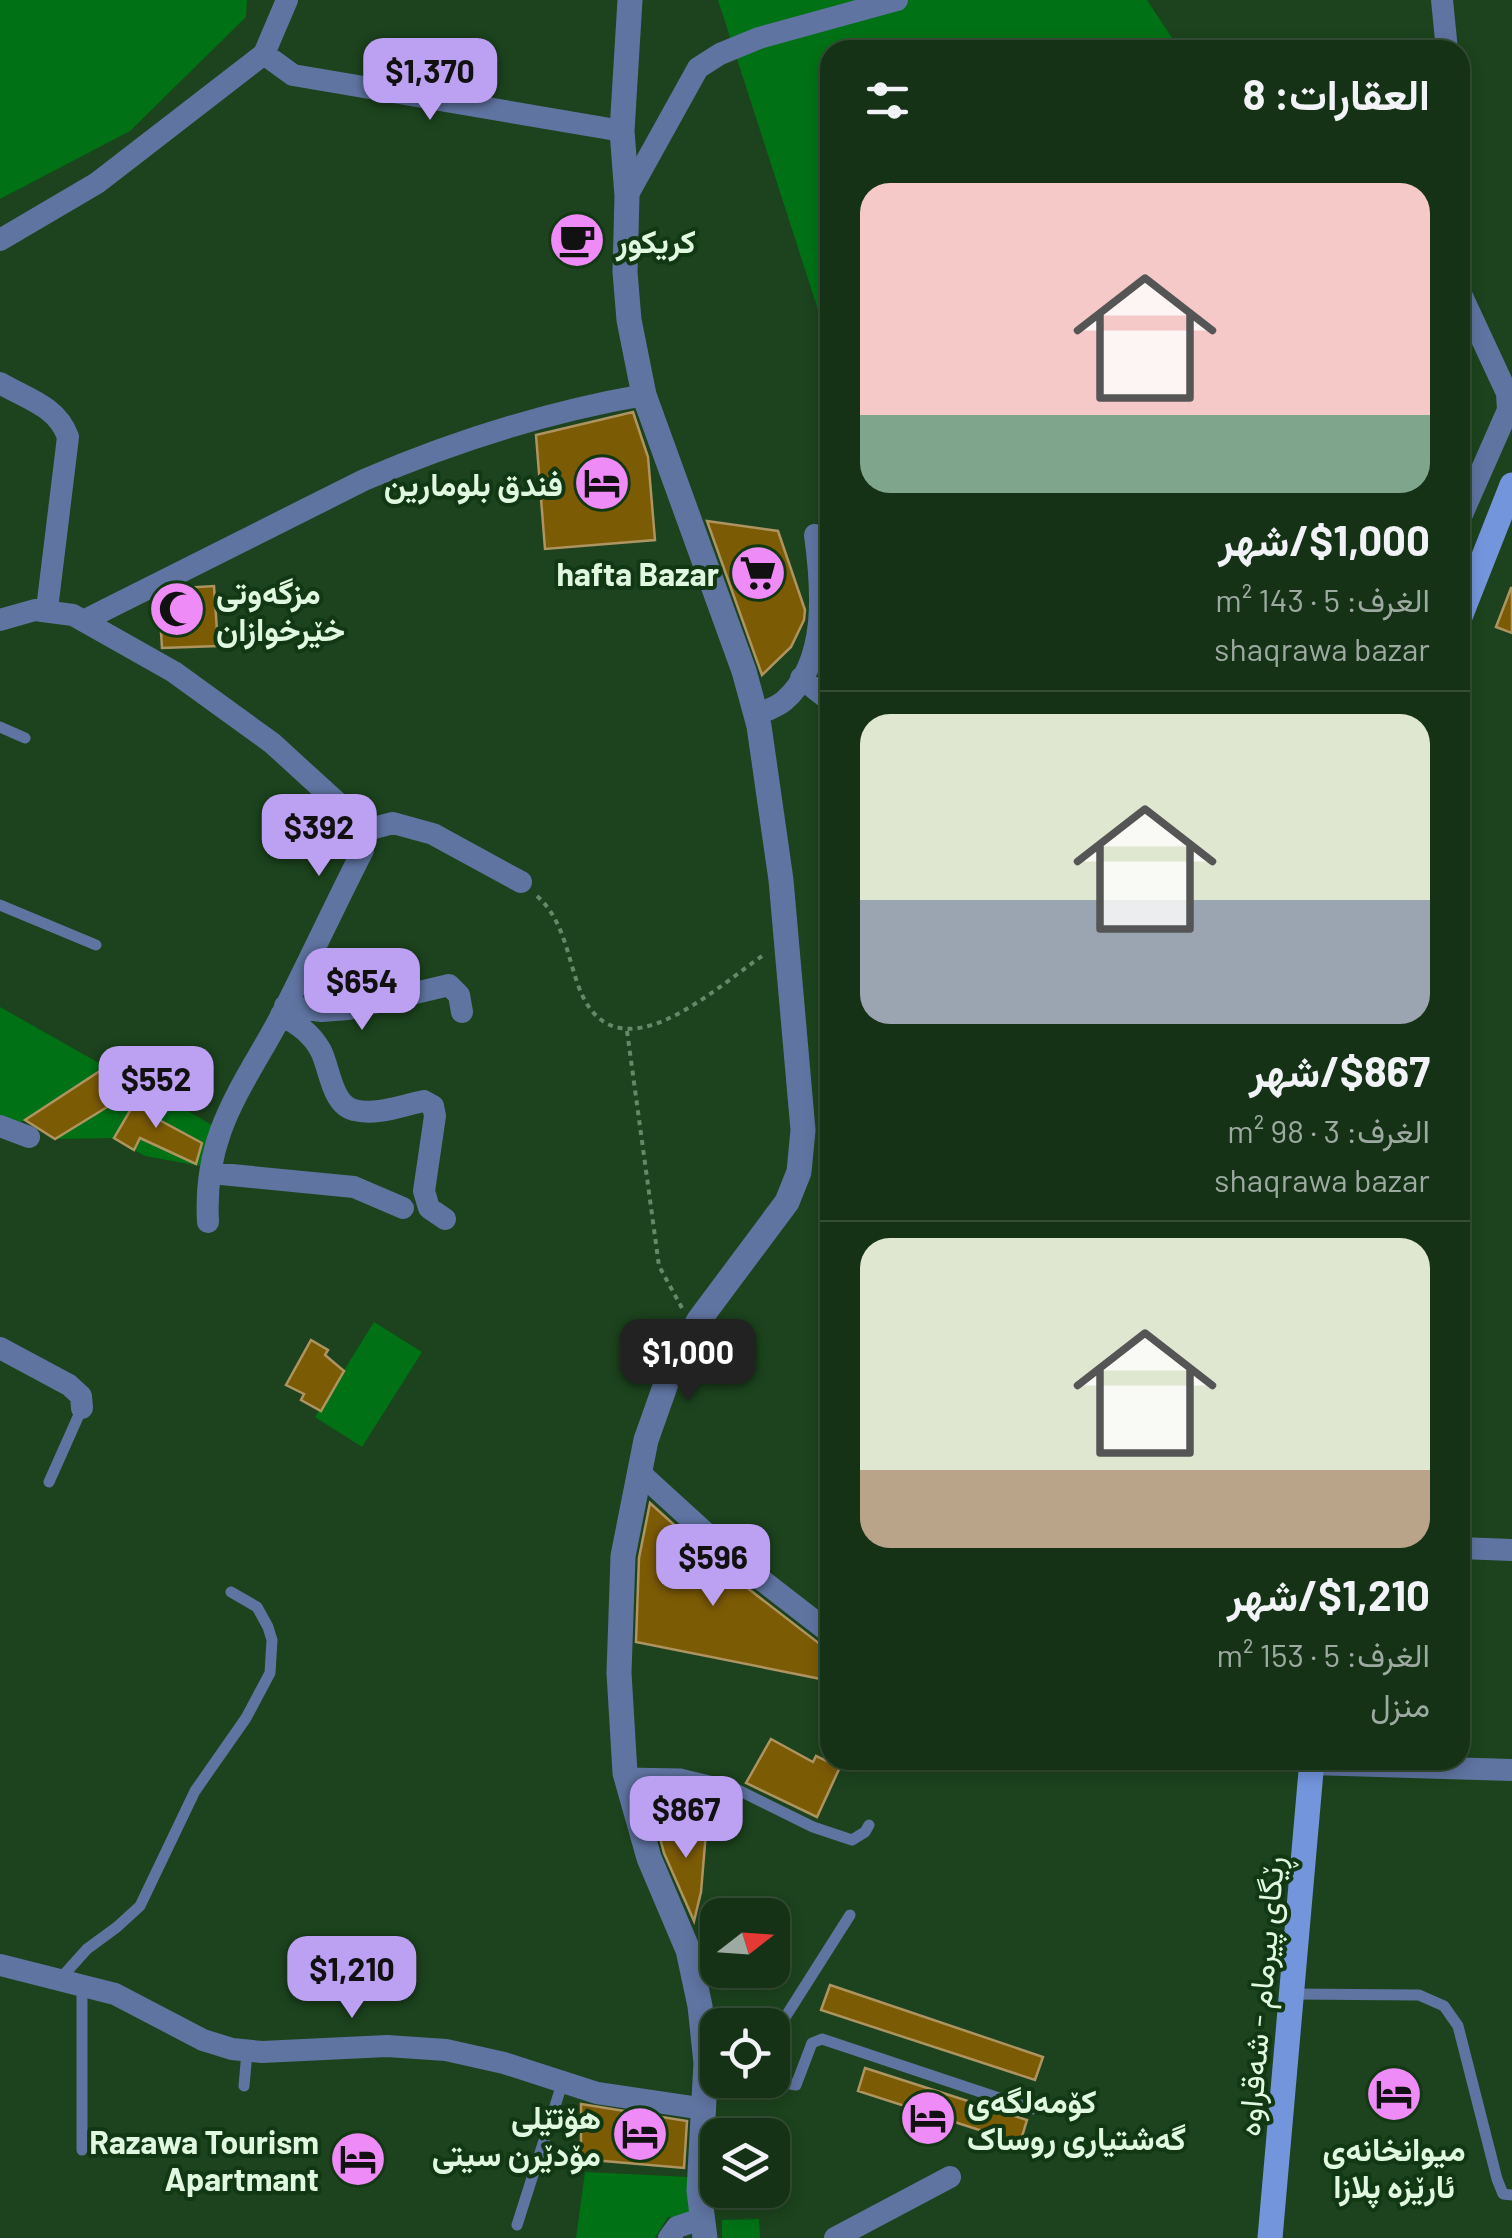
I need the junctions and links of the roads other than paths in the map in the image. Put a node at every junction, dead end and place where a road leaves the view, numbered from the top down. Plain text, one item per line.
1 (287, 0) edge
2 (630, 0) edge
3 (897, 0) edge
4 (1442, 0) edge
5 (1446, 40) edge
6 (264, 54) junction
7 (622, 131) junction
8 (627, 196) junction
9 (0, 240) edge
10 (1470, 323) edge
11 (0, 383) edge
12 (644, 395) junction
13 (1512, 485) edge
14 (1470, 496) edge
15 (815, 535) dead end
16 (1470, 582) edge
17 (47, 610) junction
18 (0, 620) edge
19 (85, 620) junction
20 (802, 678) junction
21 (820, 693) edge
22 (756, 716) junction
23 (0, 727) edge
24 (25, 738) dead end
25 (362, 832) junction
26 (522, 882) road end
27 (0, 905) edge
28 (96, 945) dead end
29 (283, 1011) junction
30 (462, 1012) dead end
31 (0, 1126) edge
32 (30, 1137) dead end
33 (211, 1173) junction
34 (403, 1208) dead end
35 (446, 1219) dead end
36 (208, 1222) dead end
37 (0, 1348) edge
38 (82, 1408) joint
39 (639, 1472) junction
40 (49, 1482) dead end
41 (1470, 1548) edge
42 (1512, 1550) edge
43 (231, 1592) dead end
44 (820, 1625) edge
45 (1470, 1768) edge
46 (1311, 1770) edge
47 (1512, 1770) edge
48 (625, 1773) junction
49 (869, 1824) dead end
50 (850, 1915) dead end
51 (0, 1965) edge
52 (71, 1981) junction
53 (1292, 1994) junction
54 (700, 2008) edge
55 (790, 2010) edge
56 (247, 2052) junction
57 (562, 2084) junction
58 (790, 2085) edge
59 (244, 2086) dead end
60 (707, 2098) edge
61 (705, 2109) junction
62 (1032, 2109) dead end
63 (82, 2150) dead end
64 (950, 2177) dead end
65 (1512, 2195) edge
66 (516, 2225) dead end
67 (703, 2228) edge
68 (669, 2238) edge
69 (835, 2238) edge
70 (1270, 2238) edge

1 - 6 street
2 - 7 street
3 - 8 street
4 - 5 street
6 - 7 street
6 - 9 street
7 - 8 street
8 - 12 street
10 - 14 street
11 - 17 street
12 - 19 street
12 - 22 street
13 - 16 main road
15 - 20 street
17 - 18 street
17 - 19 street
19 - 25 street
20 - 21 street
20 - 22 street
22 - 39 street
23 - 24 lane
25 - 26 street
25 - 29 street
27 - 28 lane
29 - 30 street
29 - 33 street
29 - 35 street
31 - 32 street
33 - 34 street
33 - 36 street
37 - 38 street
38 - 40 lane
39 - 44 street
39 - 48 street
41 - 42 street
43 - 52 lane
45 - 47 street
46 - 53 main road, ڕێگای پیرمام - شەقراوە
48 - 49 lane
48 - 54 street
50 - 55 lane
51 - 52 street
52 - 56 street
52 - 63 lane
53 - 65 lane
53 - 70 main road, ڕێگای پیرمام - شەقراوە
56 - 57 street
56 - 59 lane
57 - 61 street
57 - 66 lane
58 - 62 lane
60 - 61 street
61 - 67 street
64 - 69 street
67 - 68 street

